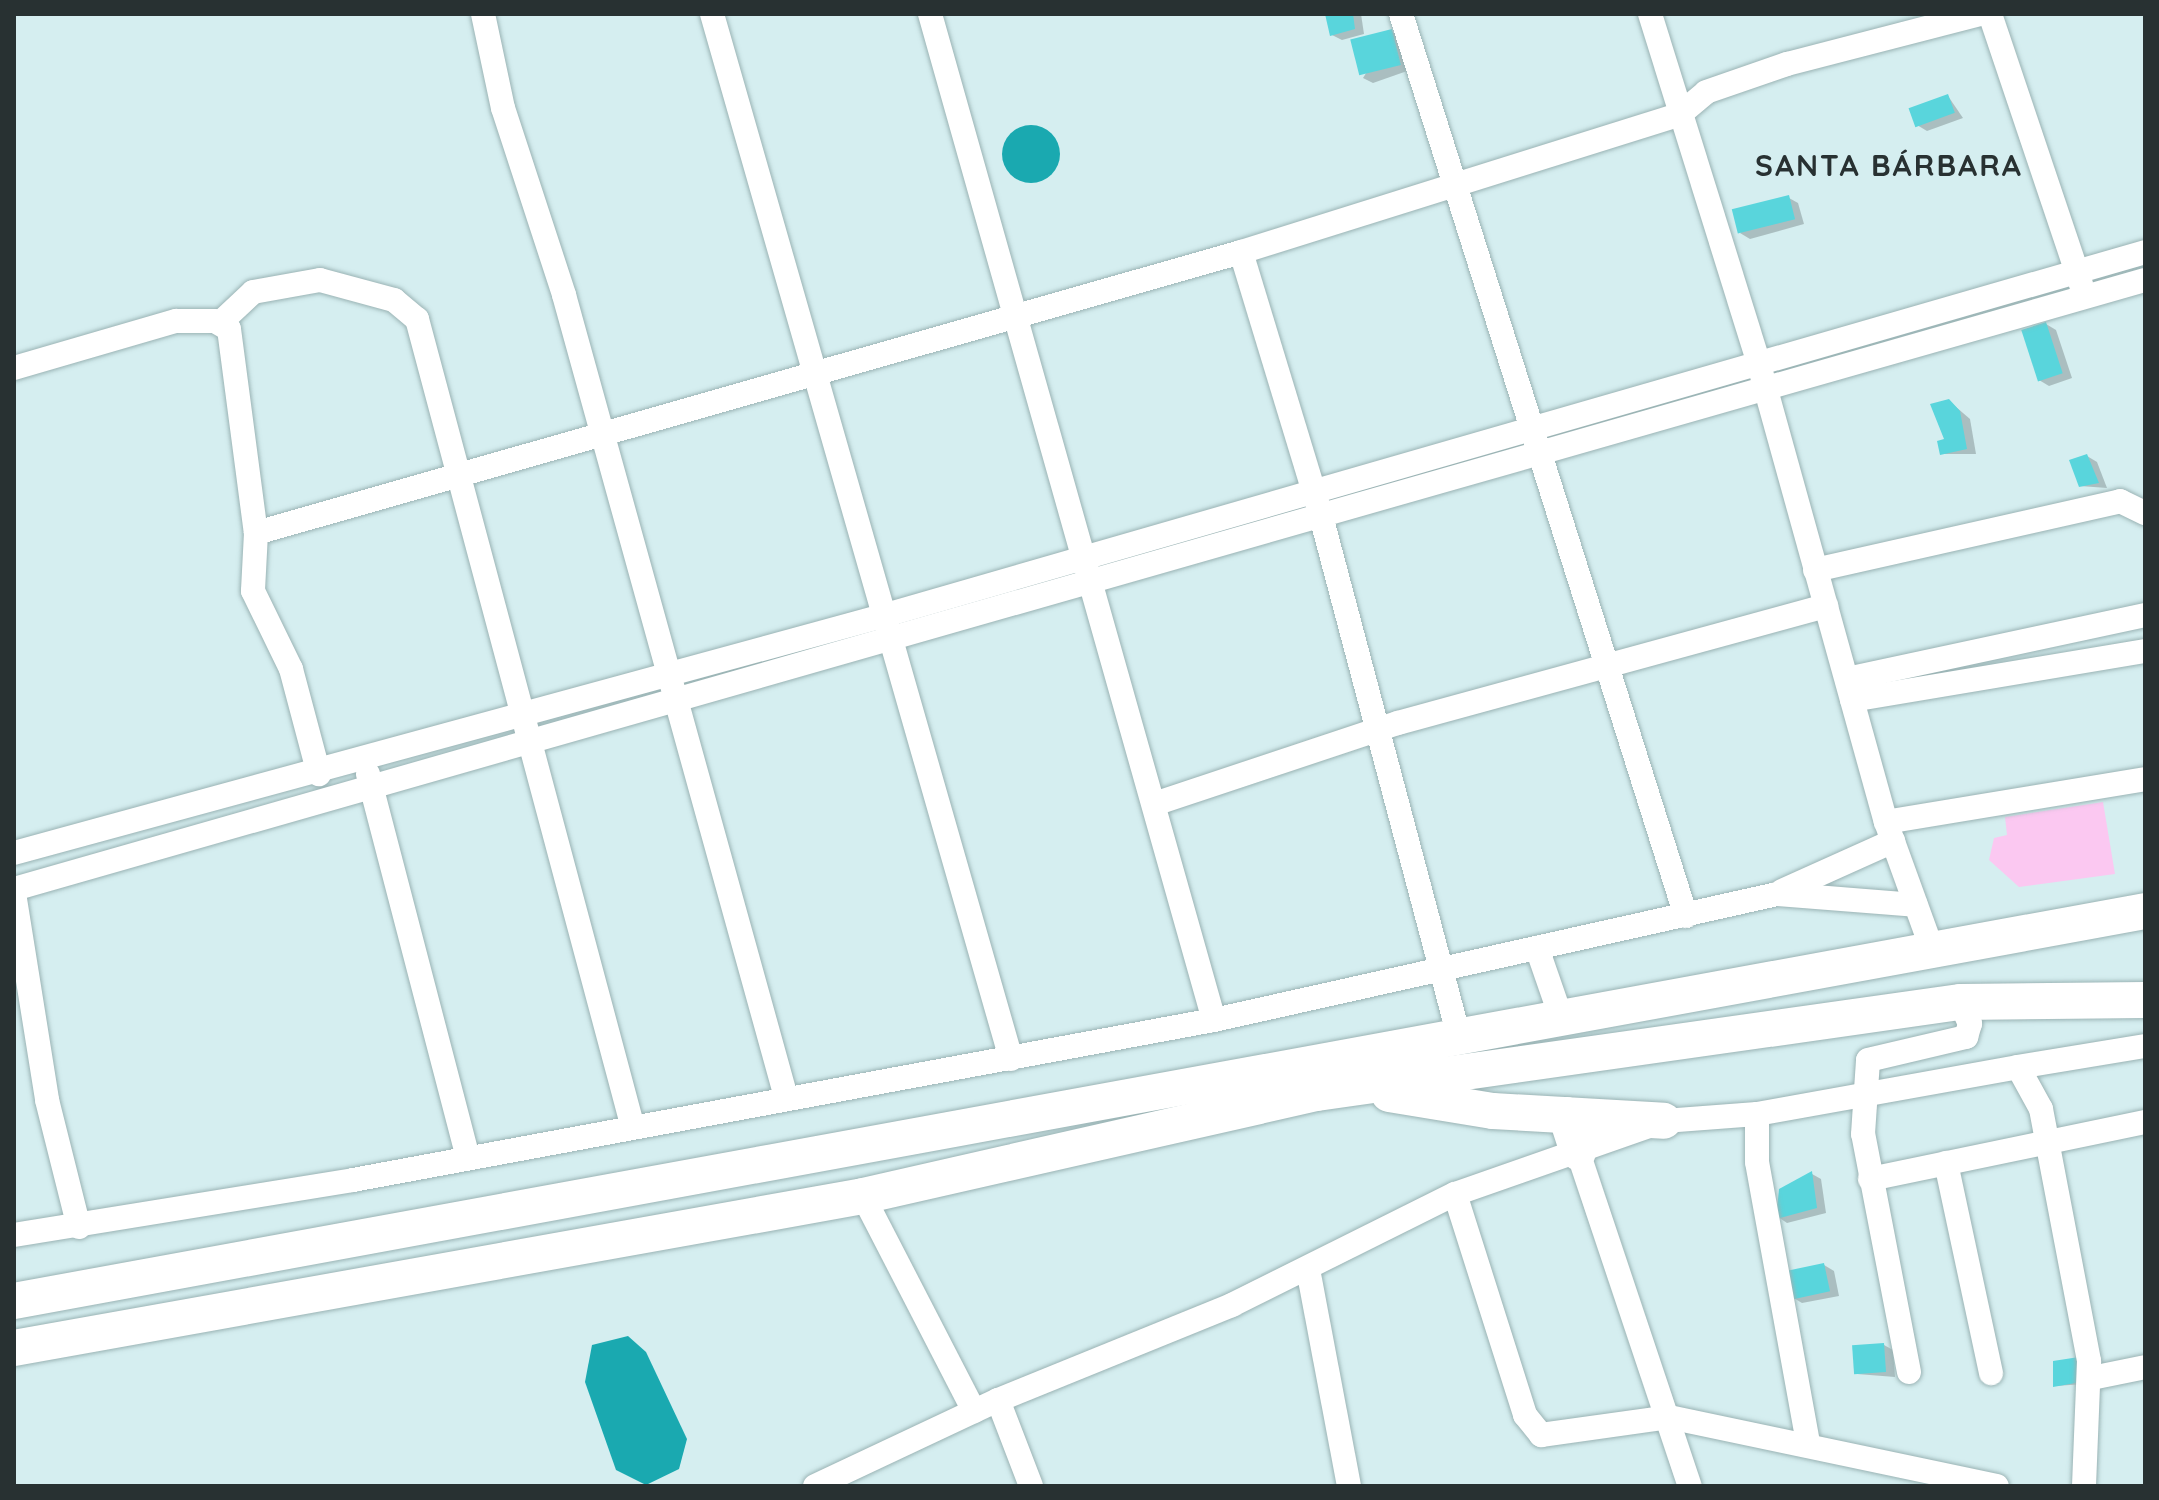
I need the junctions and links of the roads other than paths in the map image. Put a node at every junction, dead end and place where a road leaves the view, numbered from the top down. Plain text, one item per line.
1 (483, 14) edge
2 (712, 14) edge
3 (930, 14) edge
4 (1401, 14) edge
5 (1650, 14) edge
6 (1981, 14) edge
7 (1990, 14) edge
8 (1679, 115) junction
9 (1454, 185) junction
10 (1241, 252) junction
11 (2145, 252) edge
12 (2076, 272) junction
13 (2145, 280) edge
14 (2085, 297) junction
15 (1919, 315) junction
16 (1021, 318) junction
17 (220, 323) junction
18 (1930, 342) junction
19 (1758, 361) junction
20 (14, 368) edge
21 (817, 373) junction
22 (1766, 390) junction
23 (1529, 428) junction
24 (598, 436) junction
25 (1537, 453) junction
26 (457, 475) junction
27 (1312, 487) junction
28 (2145, 513) edge
29 (1321, 516) junction
30 (256, 533) junction
31 (1086, 554) junction
32 (1815, 570) junction
33 (1093, 581) junction
34 (1826, 606) junction
35 (2145, 615) edge
36 (879, 617) junction
37 (887, 643) junction
38 (2145, 651) edge
39 (1604, 668) junction
40 (665, 674) junction
41 (1850, 690) junction
42 (674, 704) junction
43 (521, 715) junction
44 (1373, 735) junction
45 (528, 745) junction
46 (364, 760) junction
47 (319, 774) junction
48 (2145, 779) edge
49 (371, 788) junction
50 (1154, 804) junction
51 (162, 816) junction
52 (1890, 831) junction
53 (170, 845) junction
54 (14, 853) edge
55 (14, 891) edge
56 (1777, 894) junction
57 (1916, 905) junction
58 (2145, 911) edge
59 (1686, 916) junction
60 (1537, 948) junction
61 (1933, 952) junction
62 (1446, 966) junction
63 (2145, 1000) edge
64 (1960, 1002) junction
65 (1214, 1020) junction
66 (1562, 1020) junction
67 (1459, 1037) junction
68 (2145, 1046) edge
69 (1011, 1059) junction
70 (2018, 1067) junction
71 (1352, 1088) junction
72 (1866, 1093) junction
73 (786, 1097) junction
74 (1757, 1114) junction
75 (1566, 1115) junction
76 (1664, 1121) junction
77 (2145, 1122) edge
78 (632, 1124) junction
79 (2046, 1141) junction
80 (1578, 1152) junction
81 (467, 1155) junction
82 (1946, 1163) junction
83 (1870, 1179) junction
84 (1455, 1194) junction
85 (863, 1196) junction
86 (79, 1227) junction
87 (14, 1235) edge
88 (1308, 1269) junction
89 (14, 1301) edge
90 (14, 1348) edge
91 (2145, 1367) edge
92 (1909, 1372) dead end
93 (1991, 1373) dead end
94 (2091, 1378) junction
95 (998, 1400) junction
96 (974, 1411) junction
97 (1669, 1417) junction
98 (1808, 1443) junction
99 (815, 1486) edge
100 (1031, 1486) edge
101 (1349, 1486) edge
102 (1690, 1486) edge
103 (1997, 1486) edge
104 (2084, 1486) edge

1 - 24 street
2 - 21 street
3 - 16 street
4 - 9 street
5 - 8 street
6 - 8 street
7 - 12 street
8 - 9 street
8 - 19 street
9 - 10 street
9 - 23 street
10 - 16 street
10 - 27 street
11 - 12 street
12 - 14 street
12 - 15 street
13 - 14 street
14 - 18 street
15 - 18 street
15 - 19 street
16 - 21 street
16 - 31 street
17 - 20 street
17 - 26 street
17 - 30 street
18 - 22 street
19 - 22 street
19 - 23 street
21 - 24 street
21 - 36 street
22 - 25 street
22 - 32 street
23 - 25 street
23 - 27 street
24 - 26 street
24 - 40 street
25 - 29 street
25 - 39 street
26 - 30 street
26 - 43 street
27 - 29 street
27 - 31 street
28 - 32 street
29 - 33 street
29 - 44 street
30 - 47 street
31 - 33 street
31 - 36 street
32 - 34 street
33 - 37 street
33 - 50 street
34 - 39 street
34 - 41 street
35 - 41 street
36 - 37 street
36 - 40 street
37 - 42 street
37 - 69 street
38 - 41 street
39 - 44 street
39 - 59 street
40 - 42 street
40 - 43 street
41 - 52 street
42 - 45 street
42 - 73 street
43 - 45 street
43 - 46 street
44 - 50 street
44 - 62 street
45 - 49 street
45 - 78 street
46 - 47 street
46 - 49 street
47 - 51 street
48 - 52 street
49 - 53 street
49 - 81 street
50 - 65 street
51 - 53 street
51 - 54 street
52 - 56 street
52 - 57 street
53 - 55 street
55 - 86 street
56 - 57 street
56 - 59 street
57 - 61 street
58 - 61 highway
59 - 60 street
60 - 62 street
60 - 66 street
61 - 66 highway
62 - 65 street
62 - 67 street
63 - 64 highway
64 - 71 highway
64 - 72 street
65 - 69 street
66 - 67 highway
67 - 89 highway
68 - 70 street
69 - 73 street
70 - 72 street
70 - 79 street
71 - 75 highway
71 - 85 highway
72 - 74 street
72 - 83 street
73 - 78 street
74 - 76 street
74 - 98 street
75 - 76 highway
75 - 80 highway
76 - 80 street
77 - 79 street
78 - 81 street
79 - 82 street
79 - 94 street
80 - 84 street
80 - 97 street
81 - 86 street
82 - 83 street
82 - 93 street
83 - 92 street
84 - 88 street
84 - 97 street
85 - 90 highway
85 - 96 street
86 - 87 street
88 - 95 street
88 - 101 street
91 - 94 street
94 - 104 street
95 - 96 street
95 - 100 street
96 - 99 street
97 - 98 street
97 - 102 street
98 - 103 street

